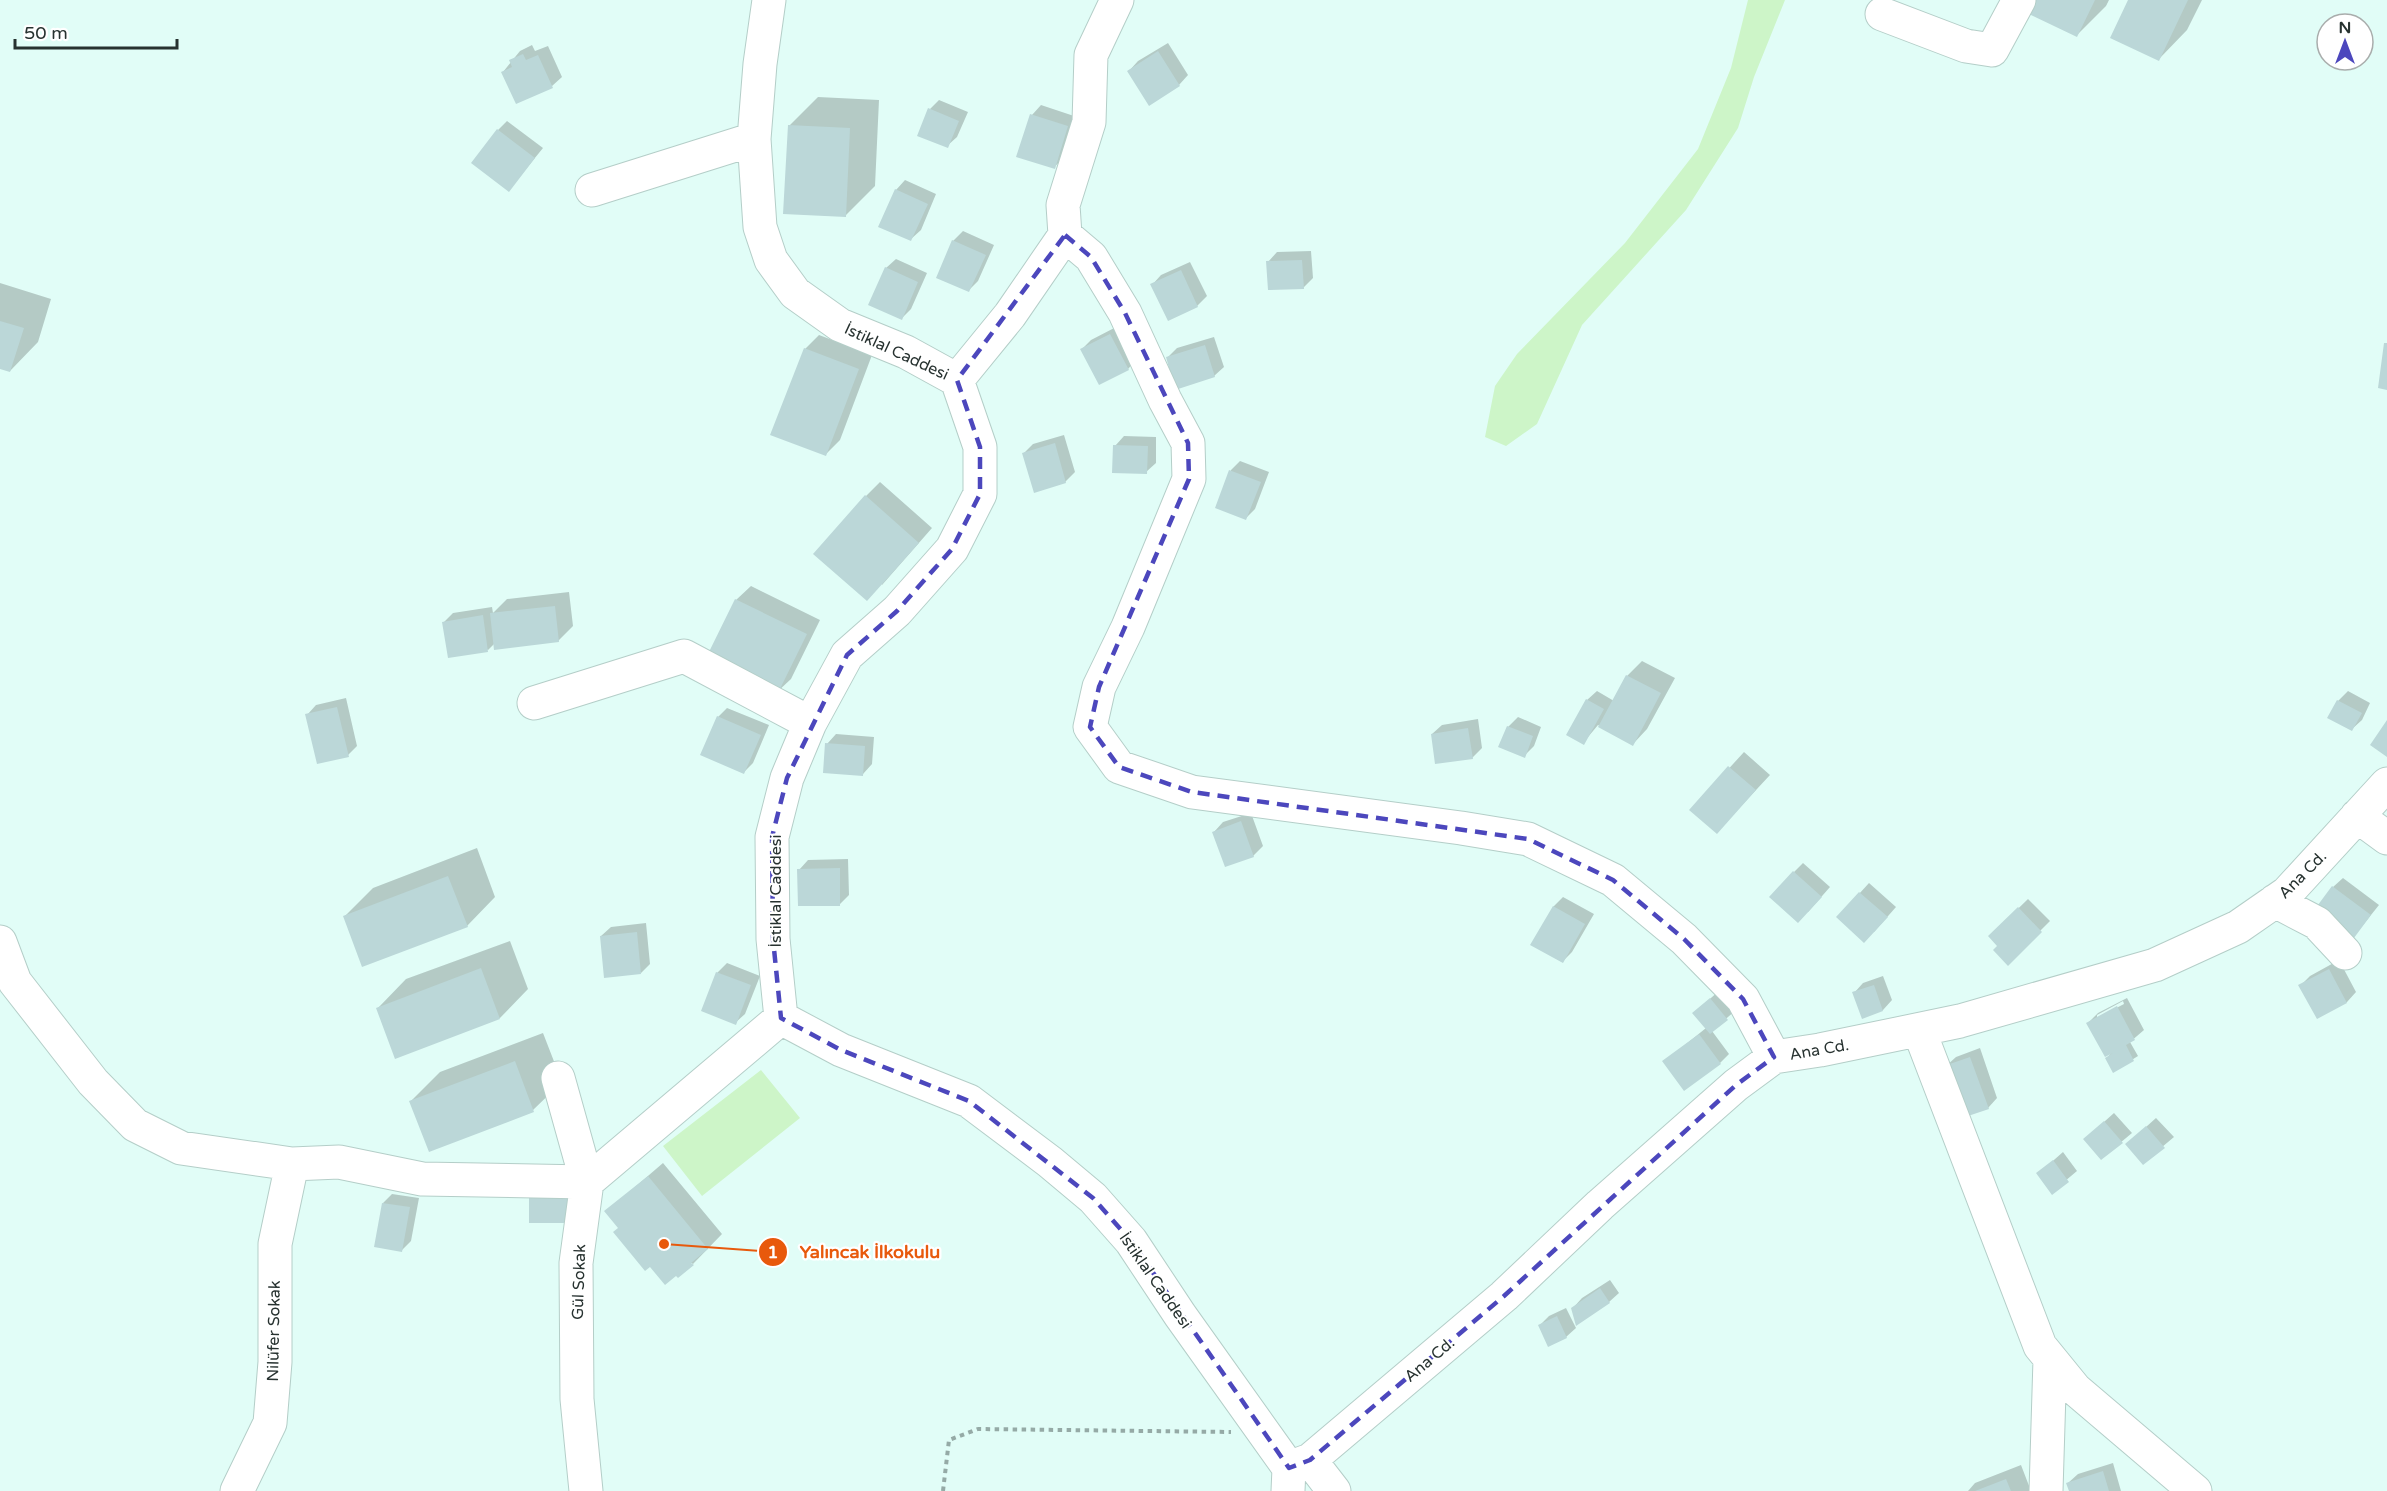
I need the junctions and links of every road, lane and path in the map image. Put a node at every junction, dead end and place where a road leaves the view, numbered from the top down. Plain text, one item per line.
1 (769, 0) edge
2 (1117, 0) edge
3 (2019, 0) edge
4 (1882, 14) dead end
5 (754, 139) junction
6 (592, 190) dead end
7 (1065, 235) junction
8 (957, 380) junction
9 (534, 703) dead end
10 (810, 723) junction
11 (2387, 784) edge
12 (2357, 816) junction
13 (2387, 838) edge
14 (2275, 901) junction
15 (0, 942) edge
16 (2345, 953) dead end
17 (8, 994) edge
18 (781, 1018) junction
19 (1919, 1030) junction
20 (1774, 1057) junction
21 (558, 1078) dead end
22 (292, 1164) junction
23 (587, 1182) junction
24 (2050, 1359) junction
25 (1265, 1432) junction
26 (1296, 1473) edge
27 (237, 1491) edge
28 (586, 1491) edge
29 (943, 1491) edge
30 (1334, 1491) edge
31 (2046, 1491) edge
32 (2195, 1491) edge

1 - 5 street, İstiklal Caddesi
2 - 7 street
3 - 4 street
5 - 6 street
5 - 8 street, İstiklal Caddesi
7 - 8 street
7 - 20 street
8 - 10 street, İstiklal Caddesi
9 - 10 street
10 - 18 street, İstiklal Caddesi
11 - 12 street, Ana Cd.
12 - 13 street
12 - 14 street, Ana Cd.
14 - 16 street
14 - 19 street, Ana Cd.
15 - 17 street
17 - 22 street
18 - 23 street
18 - 25 street, İstiklal Caddesi
19 - 20 street, Ana Cd.
19 - 24 street
20 - 26 street, Ana Cd.
21 - 23 street, Gül Sokak
22 - 23 street
22 - 27 street, Nilüfer Sokak
23 - 28 street, Gül Sokak
24 - 31 street
24 - 32 street
25 - 26 street, İstiklal Caddesi
25 - 29 path
26 - 30 street, İstiklal Caddesi

